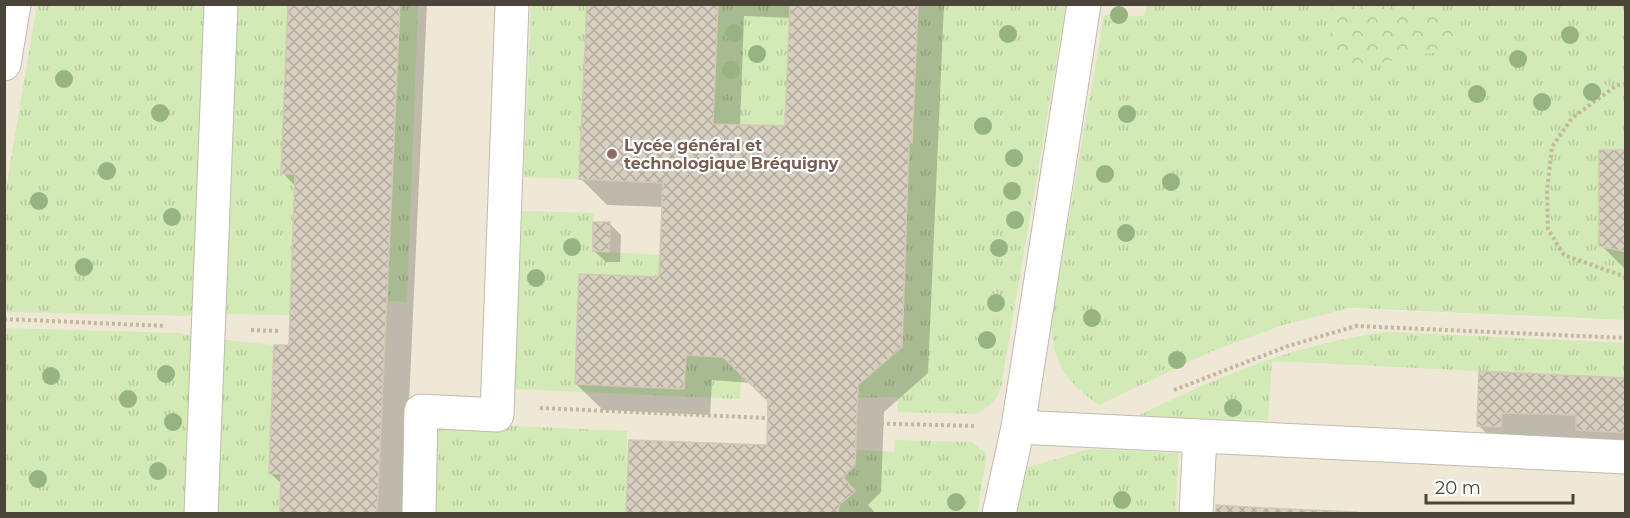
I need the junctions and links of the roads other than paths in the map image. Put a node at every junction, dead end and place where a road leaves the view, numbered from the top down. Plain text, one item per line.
1 (14, 4) edge
2 (221, 4) edge
3 (512, 4) edge
4 (1084, 4) edge
5 (4, 64) edge
6 (1018, 427) junction
7 (1200, 436) junction
8 (1626, 457) edge
9 (201, 513) edge
10 (420, 513) edge
11 (999, 513) edge
12 (1196, 513) edge

1 - 5 lane
2 - 9 lane
3 - 10 lane
4 - 6 lane
6 - 7 lane
6 - 11 lane
7 - 8 lane
7 - 12 lane

